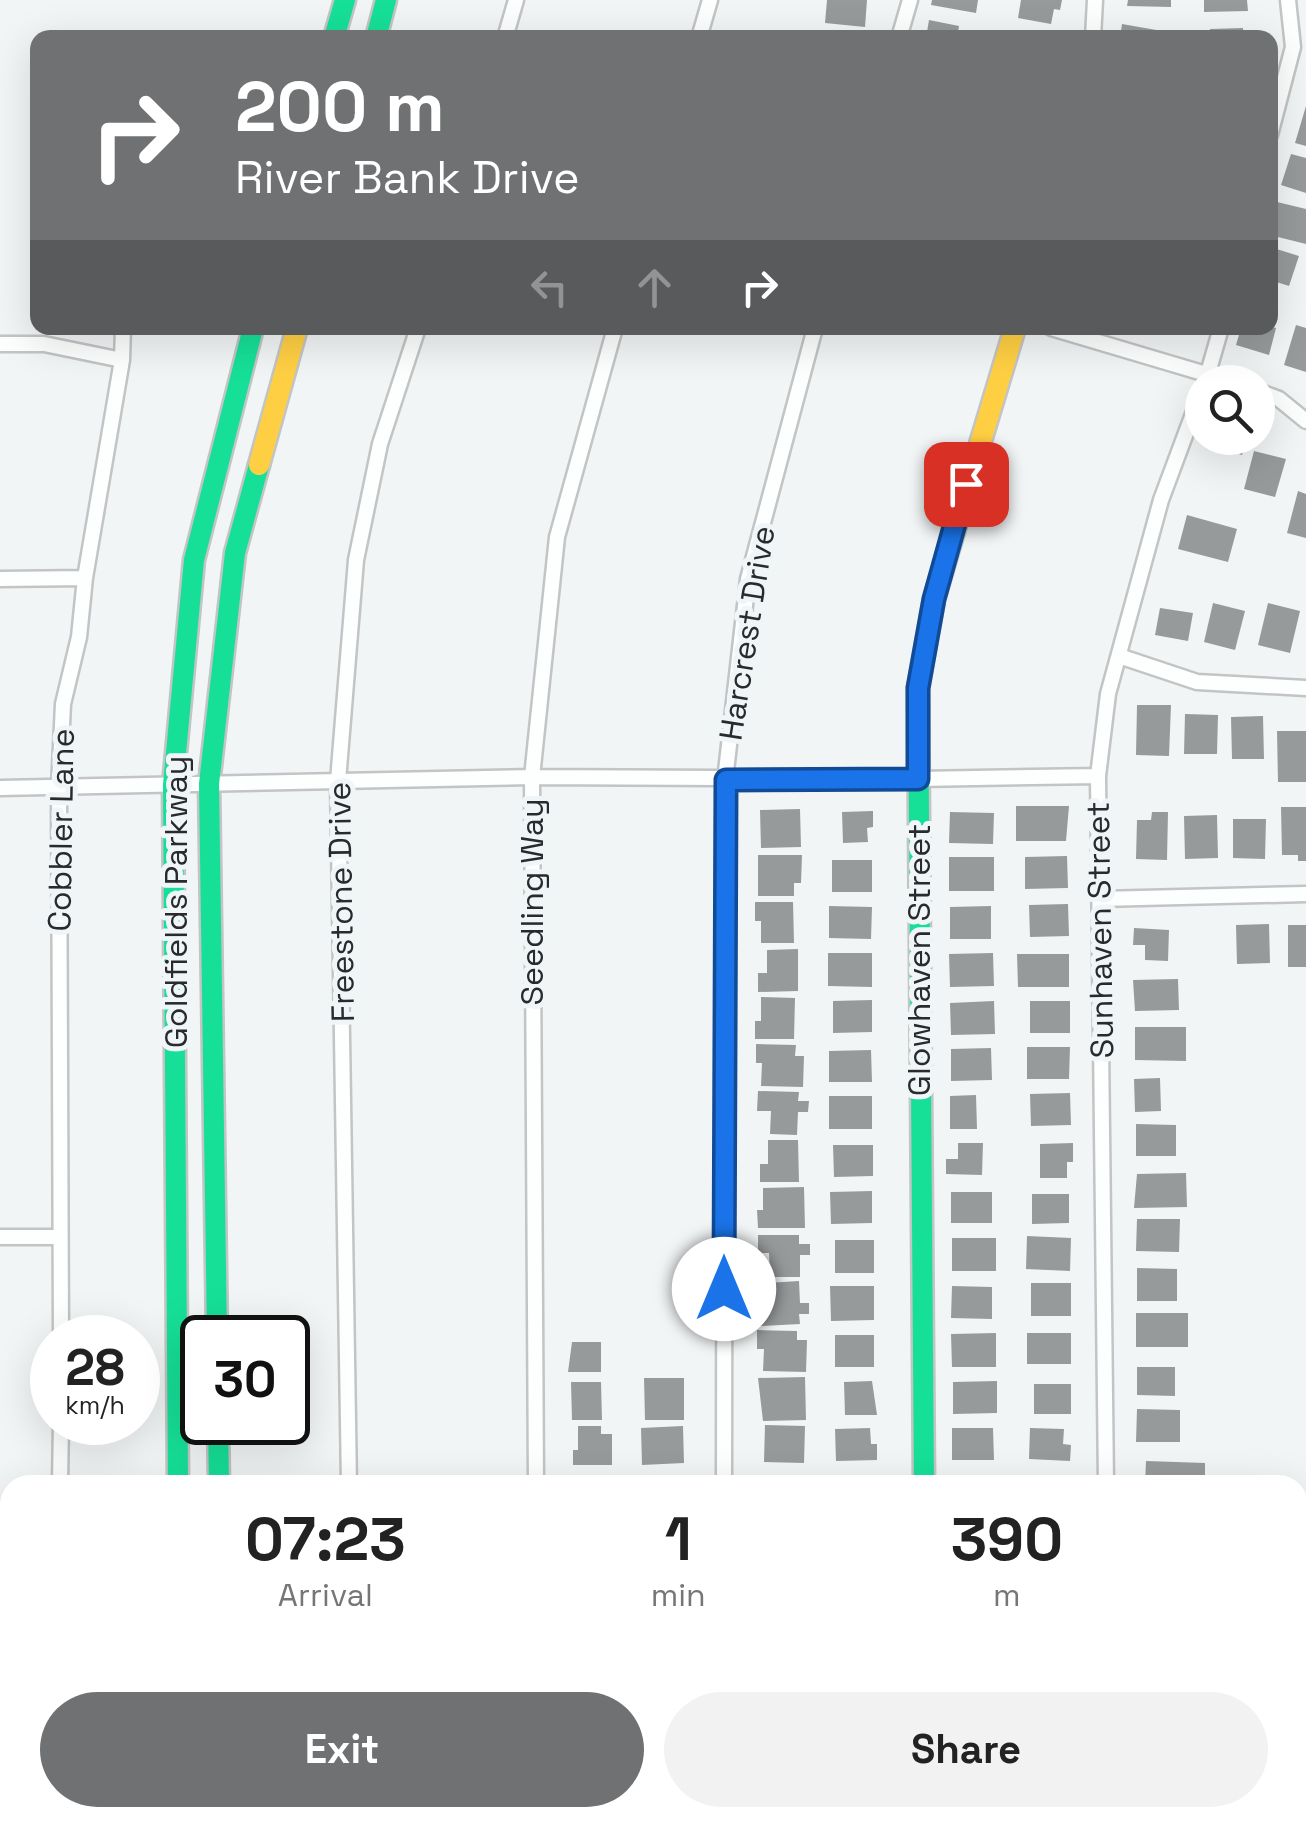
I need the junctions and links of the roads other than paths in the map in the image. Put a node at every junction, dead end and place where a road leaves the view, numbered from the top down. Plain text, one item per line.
1 (344, 0) edge
2 (386, 0) edge
3 (516, 0) edge
4 (710, 0) edge
5 (910, 0) edge
6 (1095, 0) edge
7 (1288, 0) edge
8 (336, 30) edge
9 (378, 30) edge
10 (508, 30) edge
11 (701, 30) edge
12 (901, 30) edge
13 (1093, 30) edge
14 (1278, 103) edge
15 (124, 335) edge
16 (251, 335) edge
17 (295, 335) edge
18 (416, 335) edge
19 (613, 335) edge
20 (812, 335) edge
21 (1014, 335) edge
22 (1073, 335) edge
23 (1218, 335) edge
24 (0, 344) edge
25 (122, 360) junction
26 (1210, 365) edge
27 (1185, 371) edge
28 (1275, 397) edge
29 (1306, 421) edge
30 (1185, 436) edge
31 (85, 578) junction
32 (0, 579) edge
33 (1119, 656) junction
34 (1306, 688) edge
35 (1098, 776) junction
36 (532, 777) junction
37 (918, 779) junction
38 (726, 780) junction
39 (338, 781) junction
40 (209, 784) junction
41 (173, 785) junction
42 (0, 788) edge
43 (60, 788) junction
44 (1306, 894) edge
45 (1100, 899) junction
46 (0, 1237) edge
47 (60, 1237) junction
48 (60, 1315) edge
49 (217, 1315) edge
50 (61, 1445) edge
51 (218, 1445) edge
52 (60, 1475) edge
53 (178, 1475) edge
54 (219, 1475) edge
55 (349, 1475) edge
56 (536, 1475) edge
57 (724, 1475) edge
58 (924, 1475) edge
59 (1106, 1475) edge

1 - 8 main road
2 - 9 main road
3 - 10 street
4 - 11 street
5 - 12 street
6 - 13 street
7 - 14 street
15 - 25 street, Cobbler Lane
16 - 41 main road, Goldfields Parkway
17 - 40 main road, Goldfields Parkway
18 - 39 street, Freestone Drive
19 - 36 street, Seedling Way
20 - 38 street, Harcrest Drive
21 - 37 main road, Glowhaven Street
22 - 27 street
23 - 26 street
24 - 25 street
25 - 31 street, Cobbler Lane
28 - 29 street
30 - 33 street, Sunhaven Street
31 - 32 street
31 - 43 street, Cobbler Lane
33 - 34 street
33 - 35 street, Sunhaven Street
35 - 37 street
35 - 45 street, Sunhaven Street
36 - 38 street
36 - 39 street
36 - 56 street, Seedling Way
37 - 38 street
37 - 58 main road, Glowhaven Street
38 - 57 street, Harcrest Drive
39 - 40 street
39 - 55 street, Freestone Drive
40 - 41 street
40 - 49 main road, Goldfields Parkway
41 - 43 street
41 - 53 main road, Goldfields Parkway
42 - 43 street
43 - 47 street, Cobbler Lane
44 - 45 street
45 - 59 street, Sunhaven Street
46 - 47 street
47 - 48 street, Cobbler Lane
50 - 52 street
51 - 54 main road

